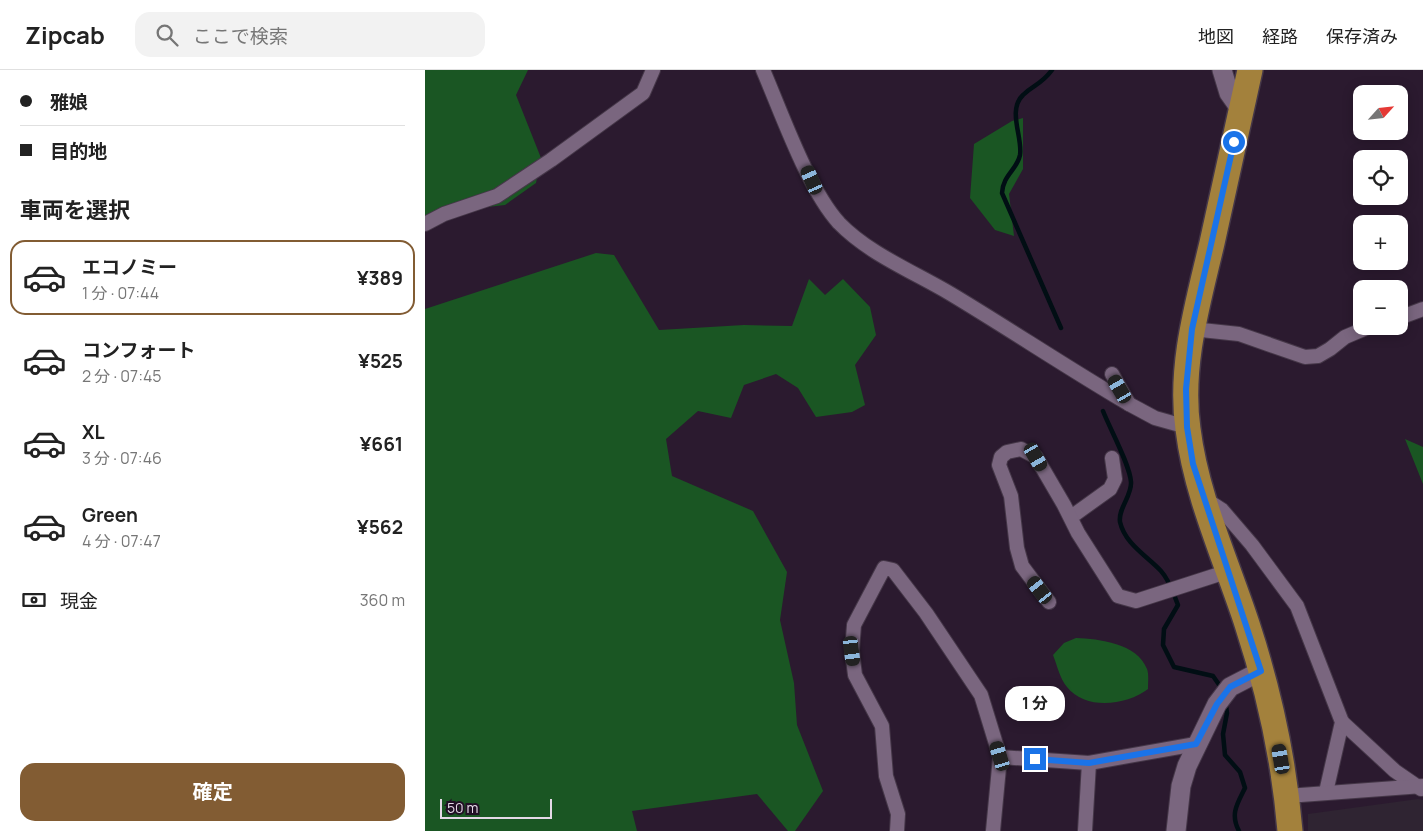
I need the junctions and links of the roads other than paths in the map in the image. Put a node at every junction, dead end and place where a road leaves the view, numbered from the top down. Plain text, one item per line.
1 (653, 70) edge
2 (763, 70) edge
3 (1222, 70) edge
4 (1250, 70) edge
5 (1241, 110) junction
6 (425, 224) edge
7 (1423, 309) edge
8 (1408, 315) edge
9 (1192, 329) junction
10 (1353, 334) edge
11 (1111, 374) dead end
12 (1129, 404) junction
13 (1187, 427) junction
14 (1112, 458) dead end
15 (1205, 499) junction
16 (1071, 517) junction
17 (1229, 571) junction
18 (1049, 602) dead end
19 (1261, 671) junction
20 (1342, 722) junction
21 (1196, 744) junction
22 (1000, 756) junction
23 (1089, 763) junction
24 (1422, 788) edge
25 (1326, 792) junction
26 (1287, 796) junction
27 (897, 831) edge
28 (993, 831) edge
29 (1085, 831) edge
30 (1176, 831) edge
31 (1290, 831) edge

1 - 6 street
2 - 12 street
3 - 5 street
4 - 5 highway
5 - 9 highway
7 - 8 street
9 - 10 street
9 - 13 highway
11 - 12 street
12 - 13 street
13 - 15 highway
14 - 16 street
15 - 17 highway
15 - 20 street
16 - 17 street
16 - 18 street
17 - 19 highway
19 - 21 street
19 - 26 highway
20 - 24 street
20 - 25 street
21 - 23 street
21 - 30 street
22 - 23 street
22 - 27 street
22 - 28 street
23 - 29 street
24 - 25 street
25 - 26 street
26 - 31 highway

